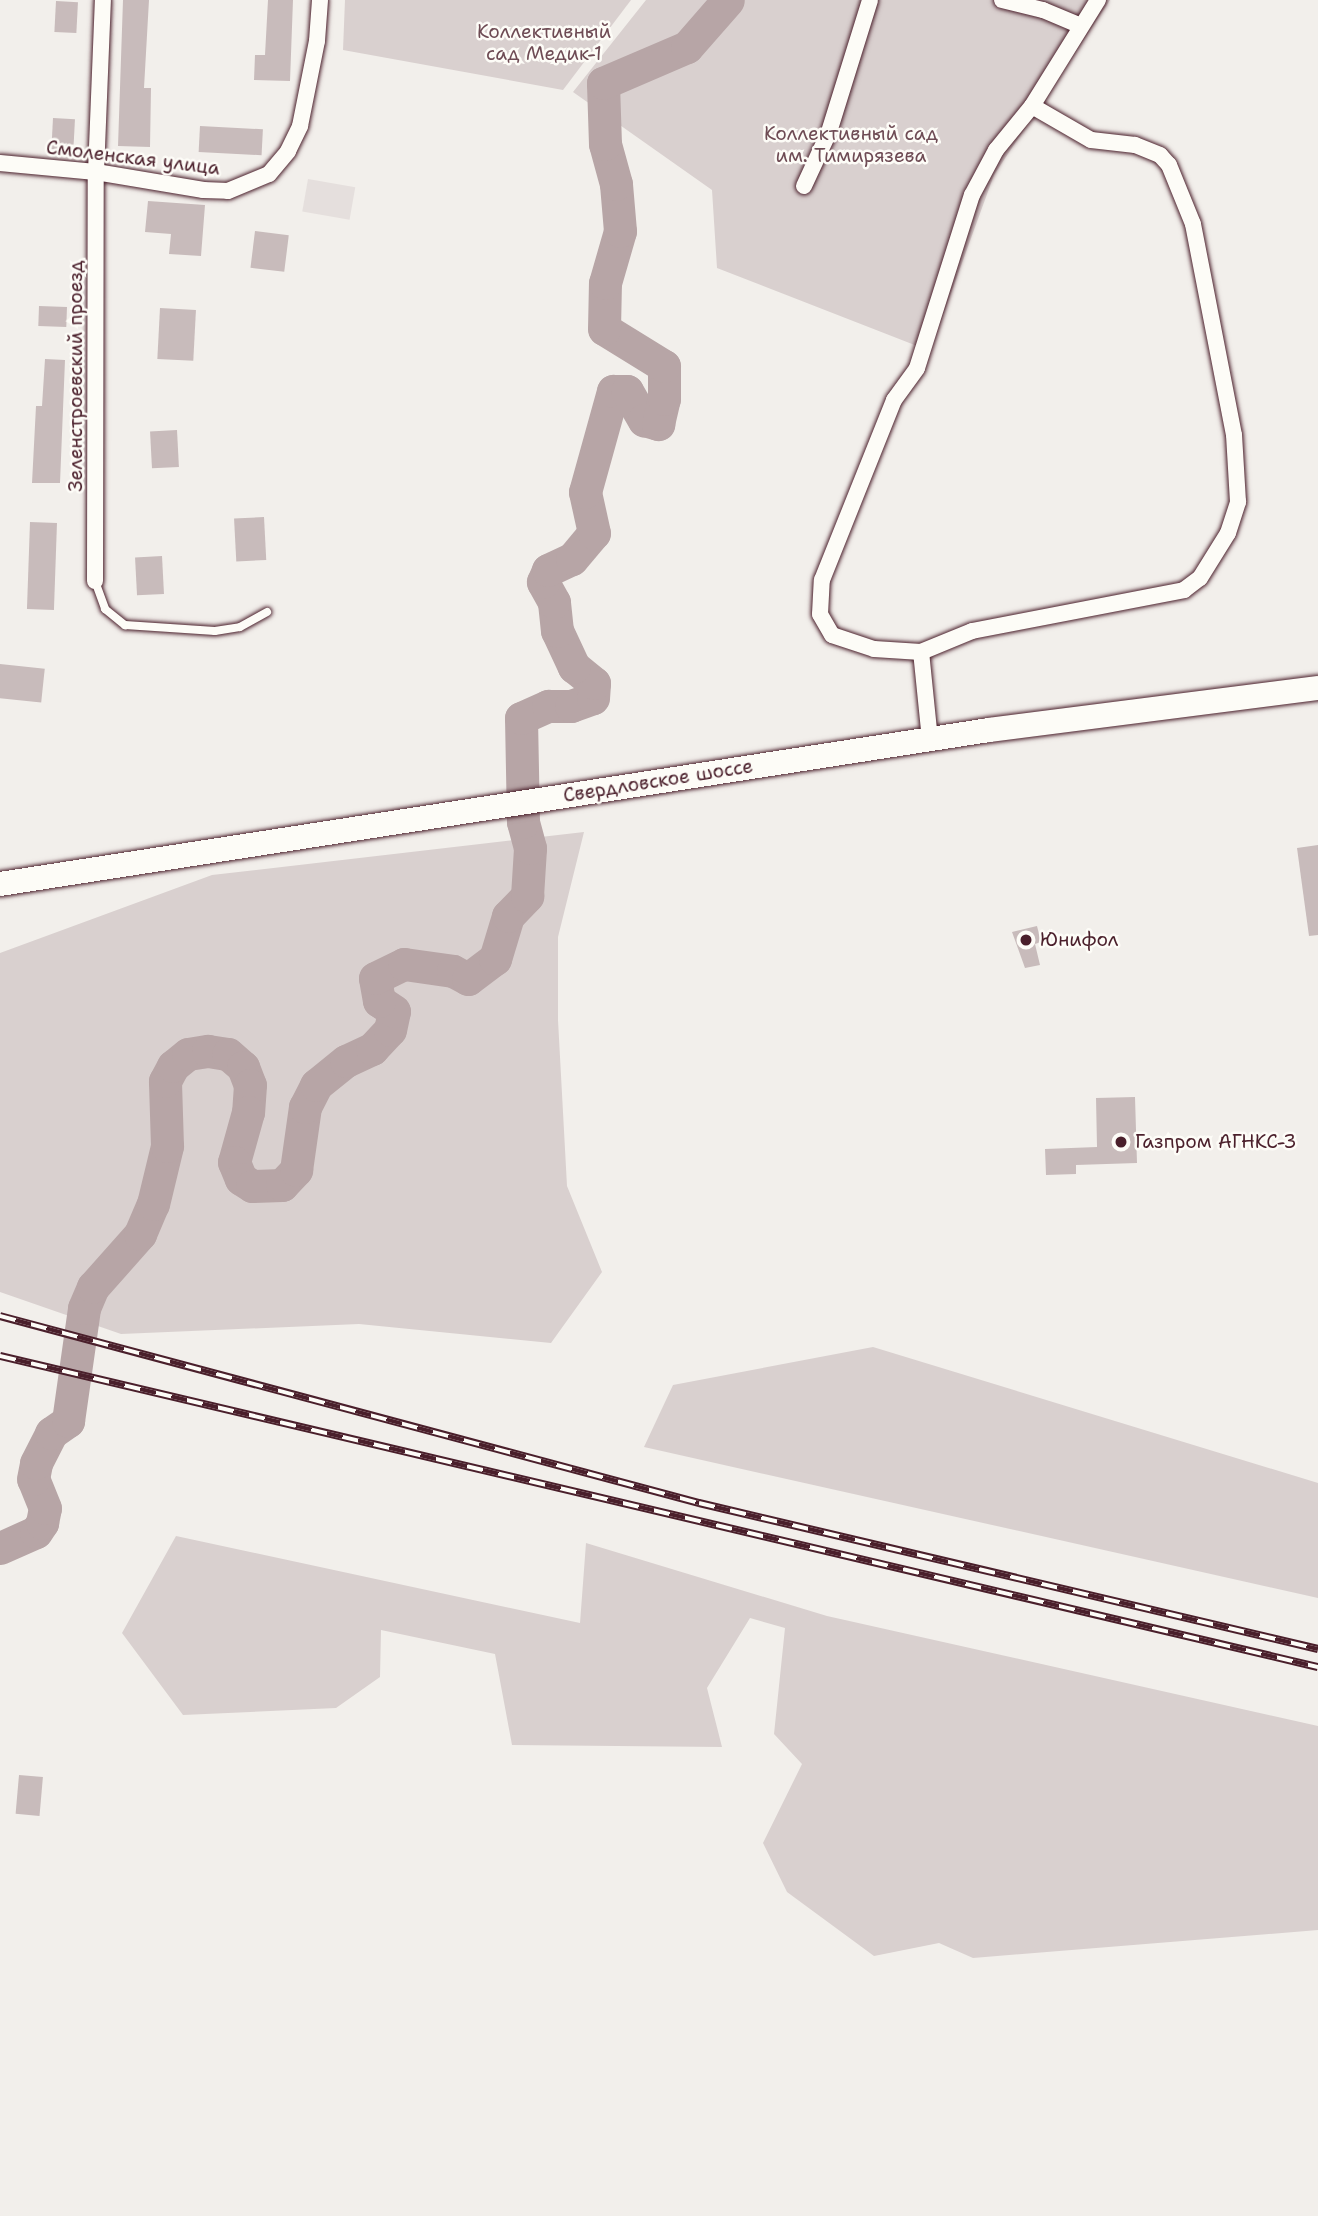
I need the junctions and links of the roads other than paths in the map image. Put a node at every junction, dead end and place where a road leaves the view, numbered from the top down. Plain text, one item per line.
1 (103, 0) edge
2 (320, 0) edge
3 (870, 0) edge
4 (1002, 0) edge
5 (1098, 0) edge
6 (1080, 26) junction
7 (1032, 106) junction
8 (0, 163) edge
9 (96, 172) junction
10 (804, 186) dead end
11 (95, 581) joint
12 (267, 612) dead end
13 (921, 652) junction
14 (1318, 688) edge
15 (930, 740) junction
16 (0, 884) edge

1 - 9 street, Зеленстроевский проезд
2 - 9 street, Смоленская улица
3 - 10 street
4 - 6 street
5 - 6 street
6 - 7 street
7 - 13 street
7 - 13 street
8 - 9 street, Смоленская улица
9 - 11 street, Зеленстроевский проезд
11 - 12 lane
13 - 15 street
14 - 15 main road, Свердловское шоссе
15 - 16 main road, Свердловское шоссе

